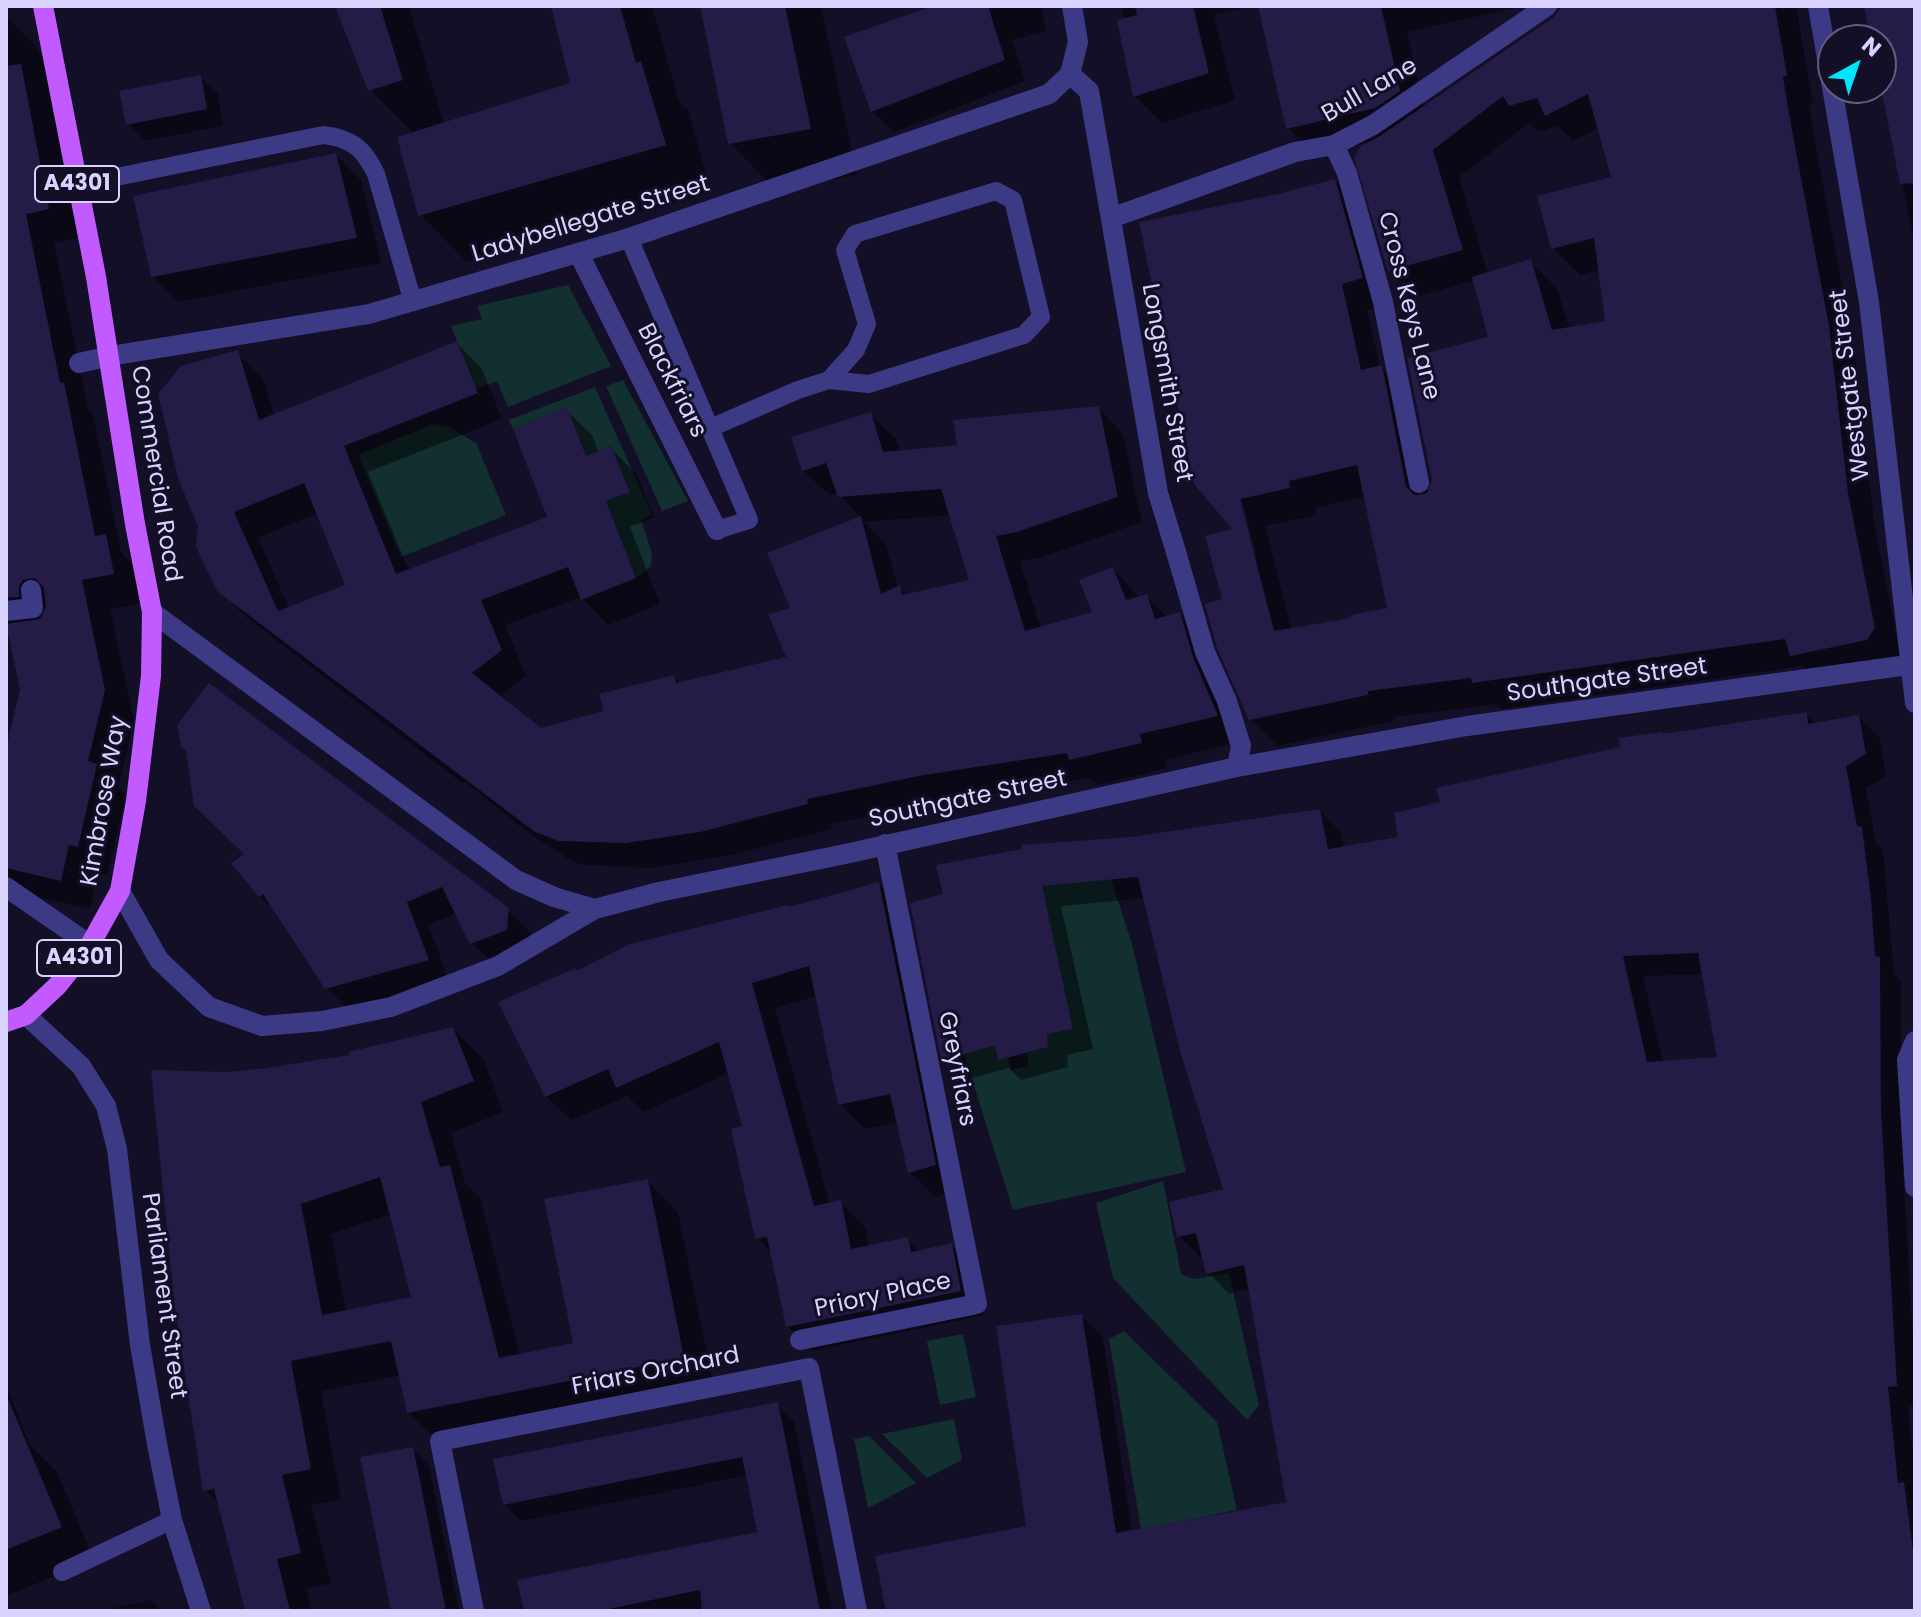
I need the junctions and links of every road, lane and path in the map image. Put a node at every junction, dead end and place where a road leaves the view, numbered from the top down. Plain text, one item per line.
1 (43, 6) edge
2 (1072, 6) edge
3 (1547, 6) edge
4 (1818, 6) edge
5 (1070, 74) junction
6 (1334, 145) junction
7 (77, 185) junction
8 (1111, 218) junction
9 (629, 238) junction
10 (579, 254) junction
11 (413, 302) junction
12 (110, 356) junction
13 (79, 363) dead end
14 (829, 380) junction
15 (708, 429) junction
16 (1419, 483) dead end
17 (717, 530) joint
18 (31, 590) dead end
19 (6, 611) edge
20 (152, 612) junction
21 (1912, 665) edge
22 (1915, 703) edge
23 (1237, 767) junction
24 (885, 844) junction
25 (6, 887) edge
26 (120, 891) junction
27 (595, 909) junction
28 (90, 945) junction
29 (16, 1018) edge
30 (1915, 1041) edge
31 (1915, 1187) edge
32 (977, 1304) joint
33 (800, 1340) dead end
34 (172, 1520) junction
35 (62, 1572) dead end
36 (201, 1611) edge
37 (474, 1611) edge
38 (857, 1611) edge

1 - 7 main road, Commercial Road / A4301
2 - 5 street
3 - 6 street, Bull Lane
4 - 21 street, Westgate Street
5 - 8 street, Longsmith Street
5 - 9 street, Ladybellegate Street
6 - 8 street, Bull Lane
6 - 16 street, Cross Keys Lane
7 - 11 lane
7 - 12 main road, Commercial Road / A4301
8 - 23 street, Longsmith Street
9 - 10 street, Ladybellegate Street
9 - 15 lane
10 - 11 street, Ladybellegate Street
10 - 17 street, Blackfriars
11 - 12 street, Ladybellegate Street
12 - 13 street, Ladybellegate Street
12 - 20 main road, Commercial Road / A4301
14 - 14 lane
14 - 15 lane
15 - 17 lane
18 - 19 street
20 - 26 main road, Kimbrose Way / A4301
20 - 27 street, Commercial Road
21 - 22 street, Westgate Street
21 - 23 street, Southgate Street
23 - 24 street, Southgate Street
24 - 27 street, Southgate Street
24 - 32 street, Greyfriars
25 - 28 street
26 - 27 street, Southgate Street
26 - 28 main road, Kimbrose Way / A4301
28 - 29 main road, Kimbrose Way / A4301
29 - 34 street, Parliament Street
30 - 31 street
32 - 33 street, Priory Place
34 - 35 lane
34 - 36 street, Parliament Street
37 - 38 street, Friars Orchard

